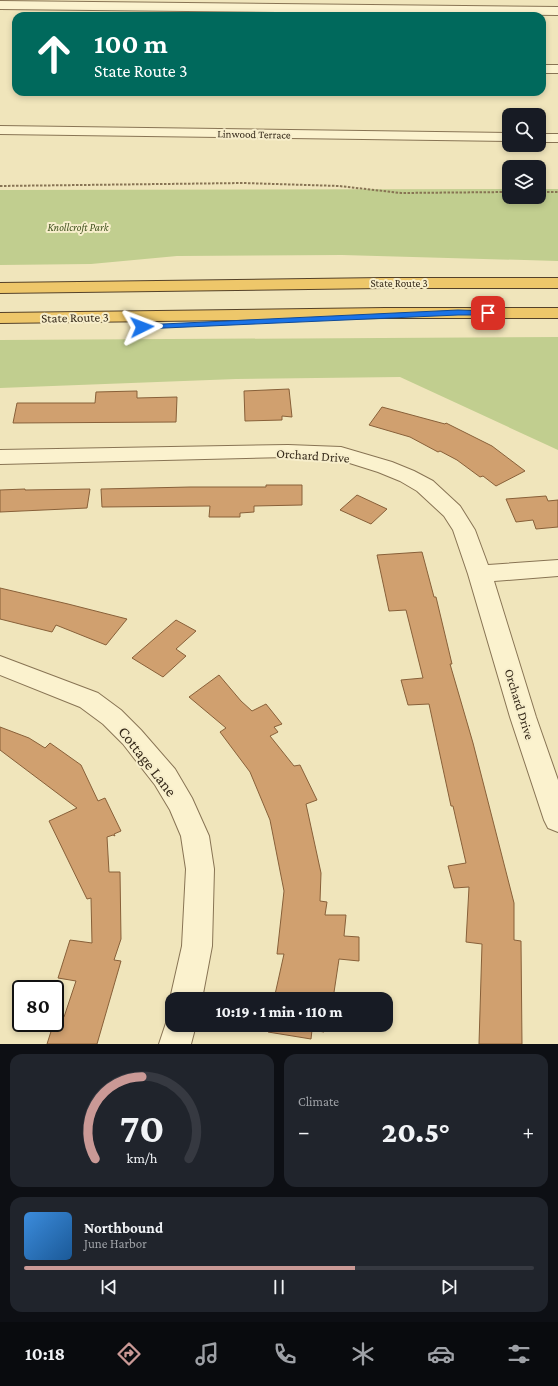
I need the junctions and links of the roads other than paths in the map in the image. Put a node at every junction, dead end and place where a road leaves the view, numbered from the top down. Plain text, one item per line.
1 (0, 5) edge
2 (39, 10) edge
3 (558, 11) edge
4 (546, 69) edge
5 (558, 69) edge
6 (0, 130) edge
7 (502, 137) edge
8 (546, 138) edge
9 (558, 138) edge
10 (558, 283) edge
11 (0, 288) edge
12 (458, 313) junction
13 (558, 313) edge
14 (0, 318) edge
15 (0, 332) edge
16 (0, 457) edge
17 (558, 568) edge
18 (480, 574) junction
19 (0, 665) edge
20 (558, 820) edge
21 (187, 992) edge
22 (178, 1032) edge
23 (175, 1044) edge

1 - 2 street
2 - 3 street
4 - 5 street
6 - 7 street, Linwood Terrace
8 - 9 street
10 - 11 highway, State Route 3
12 - 13 highway, State Route 3
12 - 14 highway, State Route 3
12 - 15 highway
16 - 18 street, Orchard Drive
17 - 18 street
18 - 20 street, Orchard Drive
19 - 21 street, Cottage Lane
22 - 23 street

